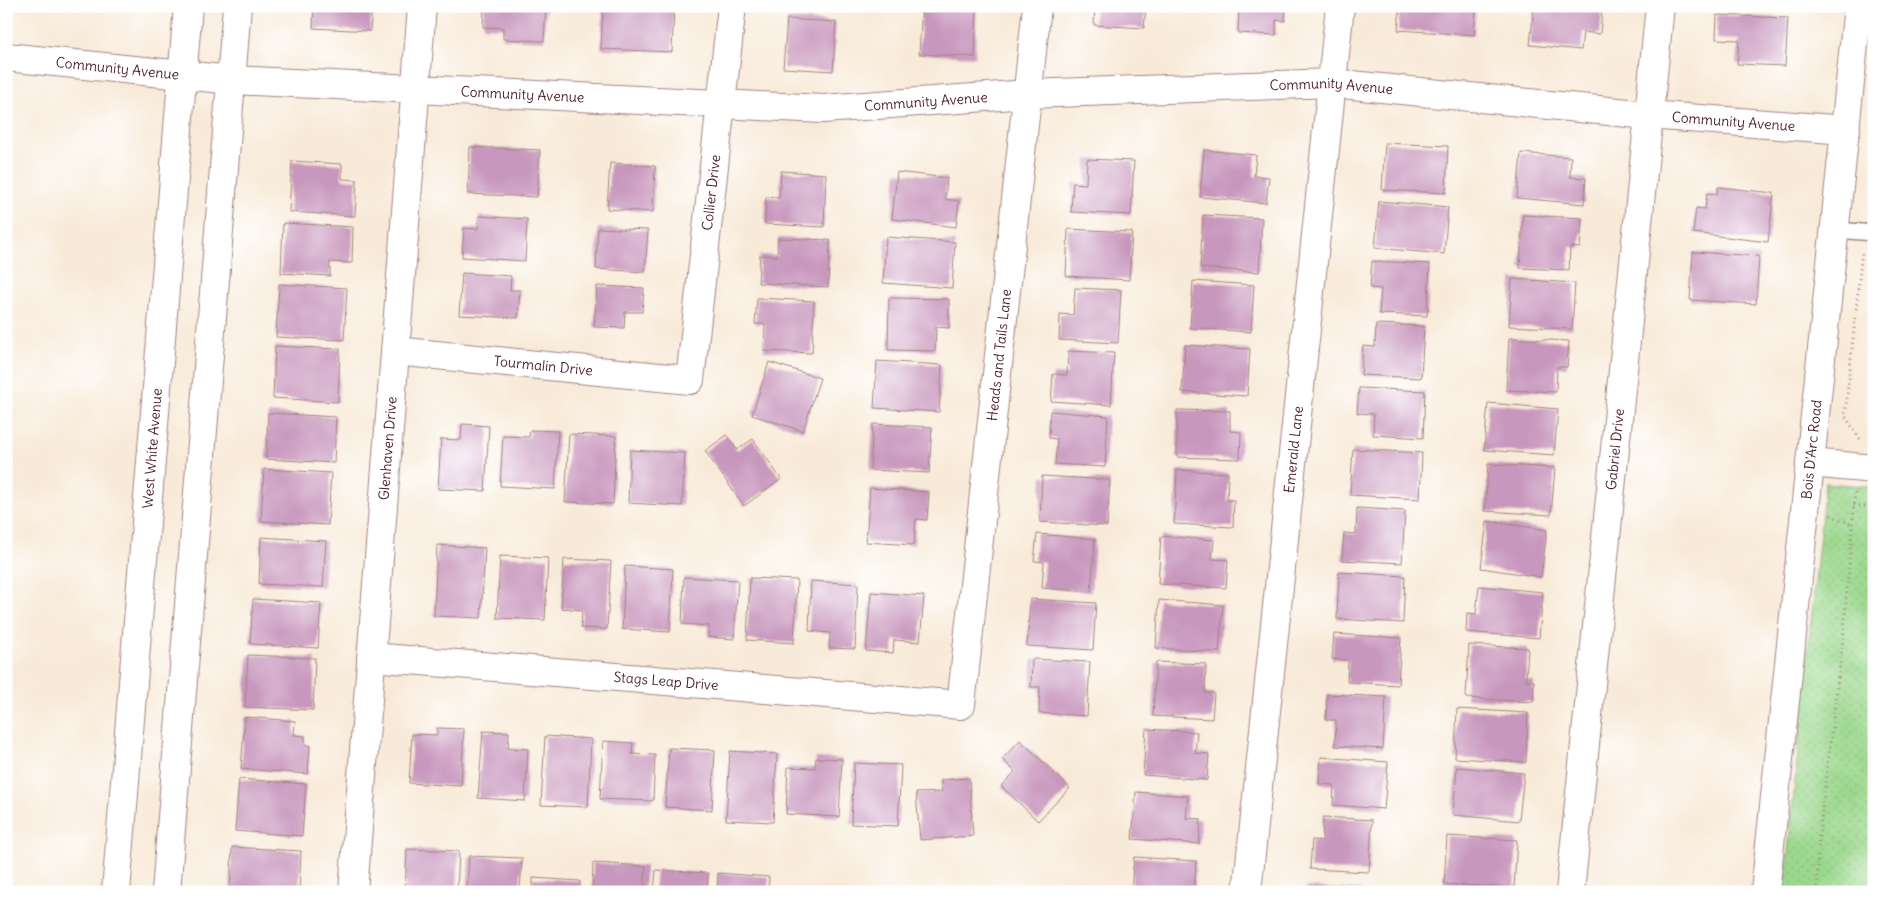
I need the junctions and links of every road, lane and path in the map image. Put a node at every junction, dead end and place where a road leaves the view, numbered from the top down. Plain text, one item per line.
1 (188, 6) edge
2 (237, 6) edge
3 (422, 6) edge
4 (732, 6) edge
5 (1037, 6) edge
6 (1340, 6) edge
7 (1660, 6) edge
8 (1858, 6) edge
9 (6, 57) edge
10 (183, 75) junction
11 (232, 80) junction
12 (1332, 83) junction
13 (414, 89) junction
14 (1028, 94) junction
15 (722, 104) junction
16 (1648, 115) junction
17 (1846, 130) junction
18 (1836, 230) junction
19 (1869, 232) edge
20 (395, 351) junction
21 (690, 380) joint
22 (1860, 439) dead end
23 (1810, 463) junction
24 (1874, 469) edge
25 (1855, 493) dead end
26 (1854, 504) junction
27 (1874, 508) edge
28 (1830, 514) dead end
29 (1853, 525) junction
30 (371, 657) junction
31 (961, 705) joint
32 (116, 892) edge
33 (166, 892) edge
34 (353, 892) edge
35 (1247, 892) edge
36 (1570, 892) edge
37 (1765, 892) edge
38 (1817, 892) edge

1 - 10 street, West White Avenue
2 - 11 street
3 - 13 street, Glenhaven Drive
4 - 15 street, Collier Drive
5 - 14 street, Heads and Tails Lane
6 - 12 street, Emerald Lane
7 - 16 street, Gabriel Drive
8 - 17 street, Bois D'Arc Road
9 - 10 street, Community Avenue
10 - 11 street, Community Avenue
10 - 32 street, West White Avenue
11 - 13 street, Community Avenue
11 - 33 street
12 - 14 street, Community Avenue
12 - 16 street, Community Avenue
12 - 35 street, Emerald Lane
13 - 15 street, Community Avenue
13 - 20 street, Glenhaven Drive
14 - 15 street, Community Avenue
14 - 31 street, Heads and Tails Lane
15 - 21 street, Collier Drive
16 - 17 street, Community Avenue
16 - 36 street, Gabriel Drive
17 - 18 street, Bois D'Arc Road
18 - 19 lane
18 - 23 street, Bois D'Arc Road
19 - 22 path
20 - 21 street, Tourmalin Drive
20 - 30 street, Glenhaven Drive
23 - 24 street
23 - 37 street, Bois D'Arc Road
25 - 26 path
26 - 27 path
26 - 29 path
28 - 29 path
29 - 38 path
30 - 31 street, Stags Leap Drive
30 - 34 street, Glenhaven Drive

